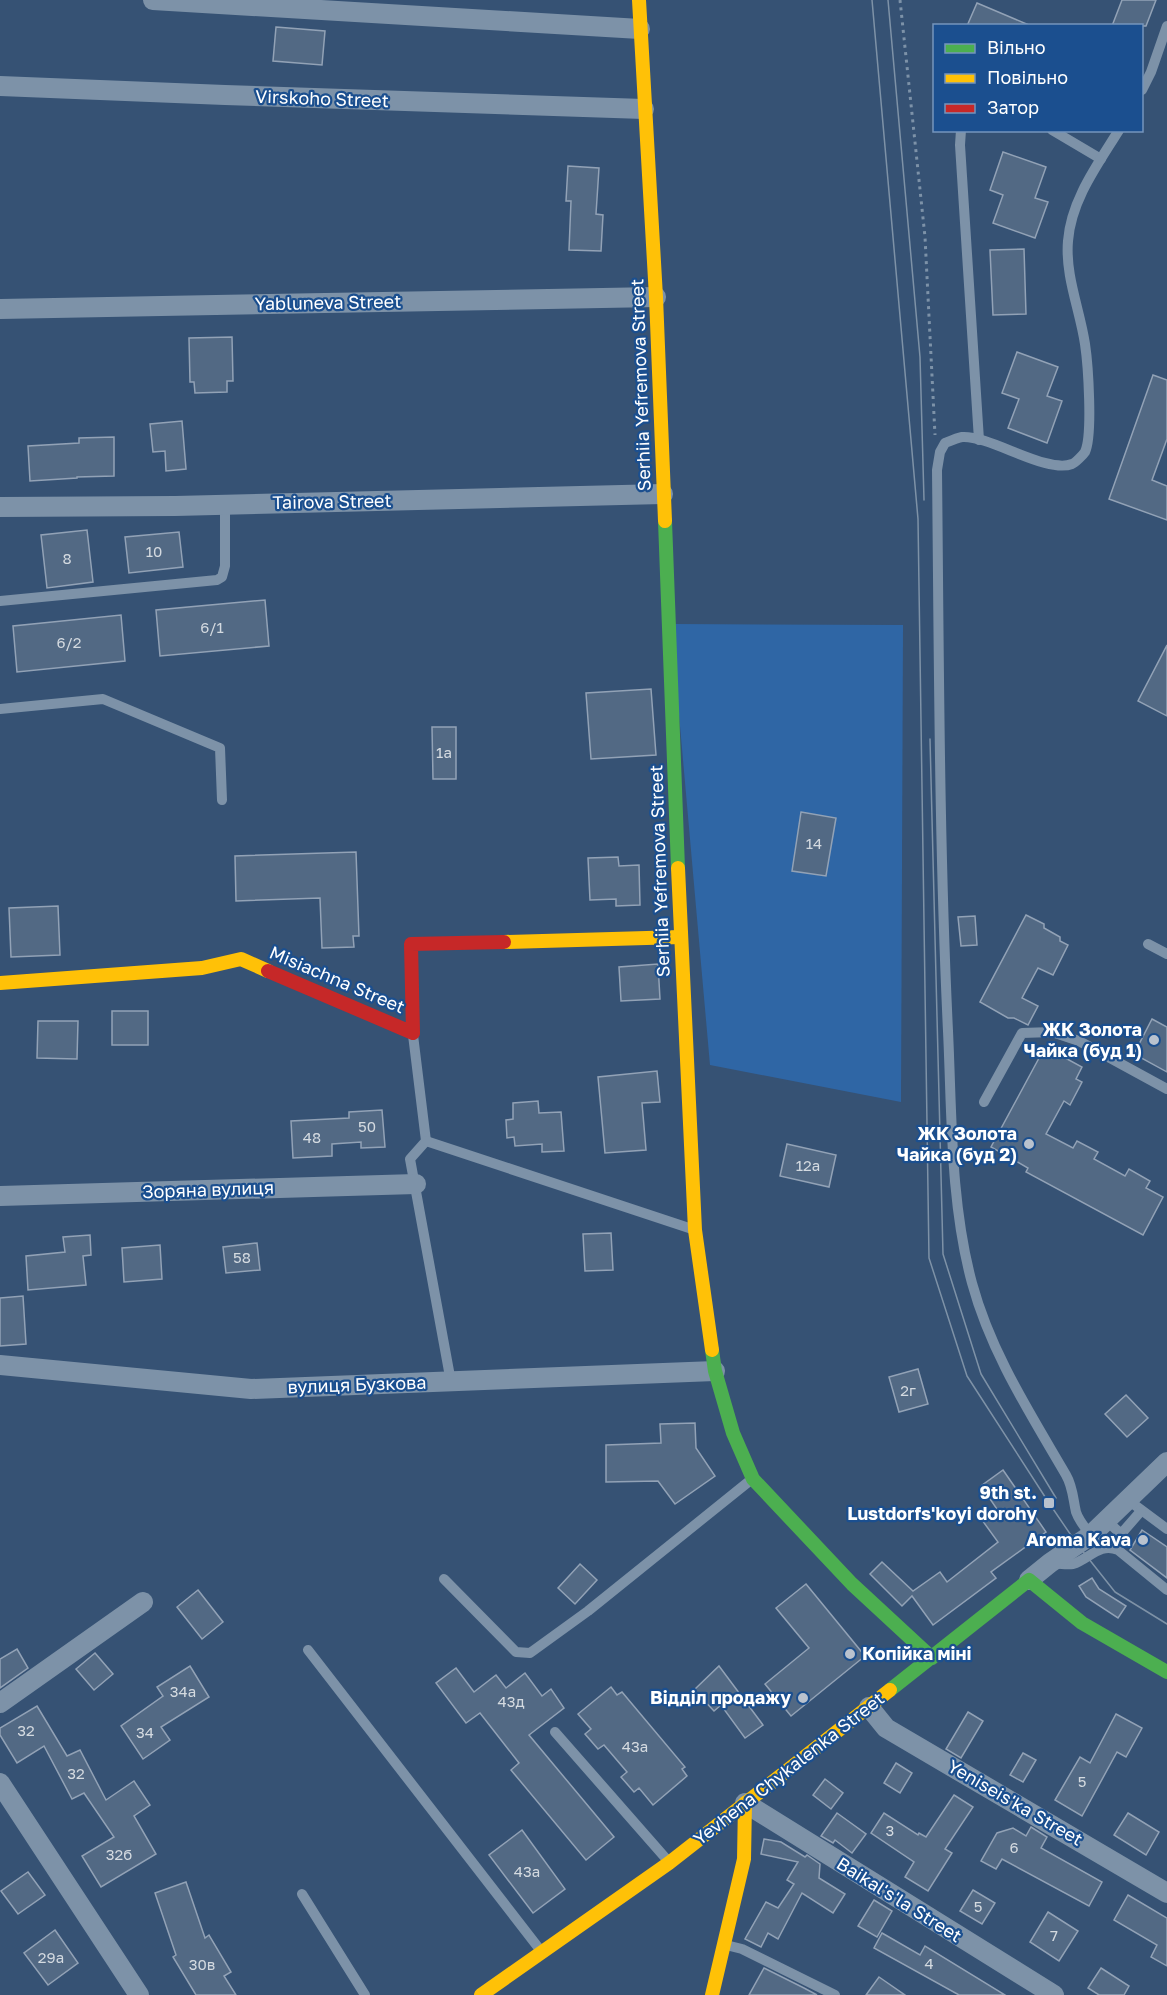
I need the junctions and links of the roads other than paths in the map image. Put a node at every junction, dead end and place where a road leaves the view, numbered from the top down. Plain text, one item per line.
1 (153, 0) edge
2 (639, 0) edge
3 (1167, 26) edge
4 (640, 29) junction
5 (0, 86) edge
6 (1143, 88) edge
7 (644, 109) junction
8 (961, 132) edge
9 (1055, 132) edge
10 (1118, 132) edge
11 (1101, 159) junction
12 (656, 297) junction
13 (0, 309) edge
14 (979, 440) junction
15 (663, 494) junction
16 (225, 505) junction
17 (0, 507) edge
18 (0, 601) edge
19 (0, 709) edge
20 (222, 800) dead end
21 (681, 937) junction
22 (1148, 944) dead end
23 (1167, 954) edge
24 (0, 983) edge
25 (413, 1033) junction
26 (1167, 1089) edge
27 (984, 1102) dead end
28 (426, 1141) junction
29 (416, 1184) junction
30 (0, 1196) edge
31 (695, 1230) junction
32 (0, 1365) edge
33 (714, 1371) junction
34 (452, 1382) junction
35 (1167, 1462) edge
36 (753, 1479) junction
37 (1134, 1506) junction
38 (1167, 1529) edge
39 (1091, 1535) junction
40 (1050, 1563) junction
41 (444, 1579) dead end
42 (1029, 1580) junction
43 (1167, 1590) edge
44 (143, 1602) dead end
45 (308, 1650) dead end
46 (932, 1658) junction
47 (1167, 1672) edge
48 (0, 1703) edge
49 (869, 1707) junction
50 (555, 1732) dead end
51 (0, 1784) edge
52 (745, 1803) junction
53 (669, 1863) junction
54 (1167, 1893) edge
55 (302, 1894) dead end
56 (724, 1944) junction
57 (542, 1952) junction
58 (139, 1995) edge
59 (365, 1995) edge
60 (481, 1995) edge
61 (712, 1995) edge
62 (835, 1995) edge
63 (1054, 1995) edge

1 - 4 street
2 - 4 street, Serhiia Yefremova Street
3 - 6 lane
4 - 7 street, Serhiia Yefremova Street
5 - 7 street, Virskoho Street
7 - 12 street, Serhiia Yefremova Street
8 - 14 lane
9 - 11 lane
10 - 11 lane
11 - 14 lane
12 - 13 street, Yabluneva Street
12 - 15 street, Serhiia Yefremova Street
14 - 39 lane
15 - 16 street, Tairova Street
15 - 21 street, Serhiia Yefremova Street
16 - 17 street, Tairova Street
16 - 18 lane
19 - 20 lane
21 - 25 street, Misiachna Street
21 - 31 street, Serhiia Yefremova Street
22 - 23 lane
24 - 25 street, Misiachna Street
25 - 28 lane
26 - 27 lane
28 - 29 lane
28 - 31 lane
29 - 30 street, Зоряна вулиця
29 - 34 lane
31 - 33 street, Serhiia Yefremova Street
32 - 34 street, вулиця Бузкова
33 - 34 street, вулиця Бузкова
33 - 36 street, Serhiia Yefremova Street
35 - 37 street, Yevhena Chykalenka Street
36 - 41 lane
36 - 46 street, Serhiia Yefremova Street
37 - 38 lane
37 - 39 street, Yevhena Chykalenka Street
39 - 40 street, Yevhena Chykalenka Street
40 - 42 street, Yevhena Chykalenka Street
40 - 43 lane
42 - 46 street, Yevhena Chykalenka Street
42 - 47 street
44 - 48 street
45 - 57 lane
46 - 49 street, Yevhena Chykalenka Street
49 - 52 street, Yevhena Chykalenka Street
49 - 54 street, Yeniseis'ka Street
50 - 53 lane
51 - 58 street
52 - 53 street, Yevhena Chykalenka Street
52 - 56 street
52 - 63 street, Baikal's'la Street
53 - 57 street, Yevhena Chykalenka Street
55 - 59 lane
56 - 61 street
56 - 62 lane
57 - 60 street, Yevhena Chykalenka Street

